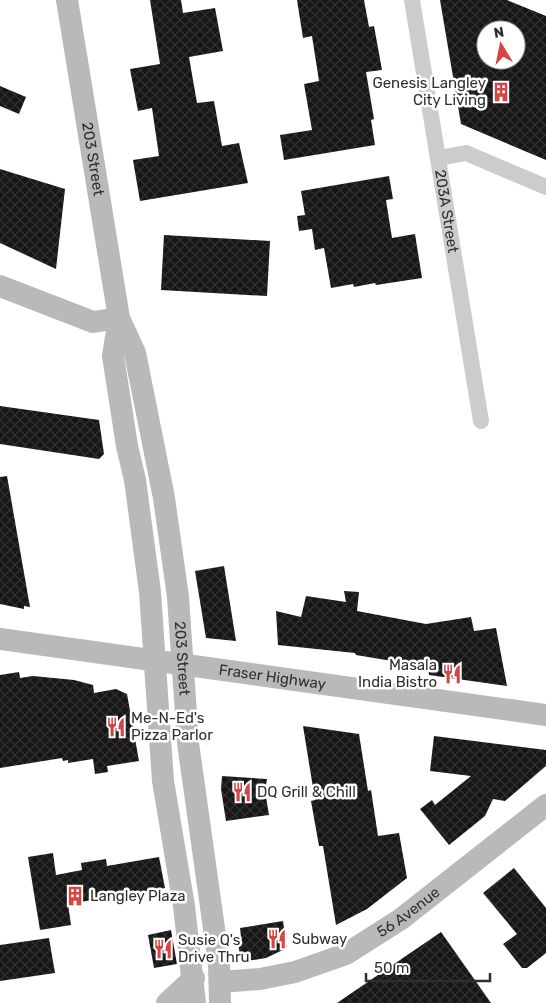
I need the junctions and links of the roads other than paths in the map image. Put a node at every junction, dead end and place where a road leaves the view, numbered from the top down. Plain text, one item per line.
1 (67, 0) edge
2 (412, 0) edge
3 (439, 158) junction
4 (546, 187) edge
5 (0, 286) edge
6 (119, 318) junction
7 (482, 421) dead end
8 (0, 639) edge
9 (156, 660) junction
10 (182, 665) junction
11 (546, 715) edge
12 (546, 805) edge
13 (194, 978) junction
14 (220, 993) edge
15 (167, 1003) edge
16 (195, 1003) edge

1 - 6 main road, 203 Street
2 - 3 street, 203A Street
3 - 4 street
3 - 7 street, 203A Street
5 - 6 main road
6 - 9 main road, 203 Street
6 - 10 main road, 203 Street
8 - 9 main road, Fraser Highway
9 - 10 main road, Fraser Highway
9 - 13 main road, 203 Street
10 - 11 main road, Fraser Highway
10 - 14 main road, 203 Street
12 - 14 main road, 56 Avenue
13 - 15 main road
13 - 16 main road, 203 Street

